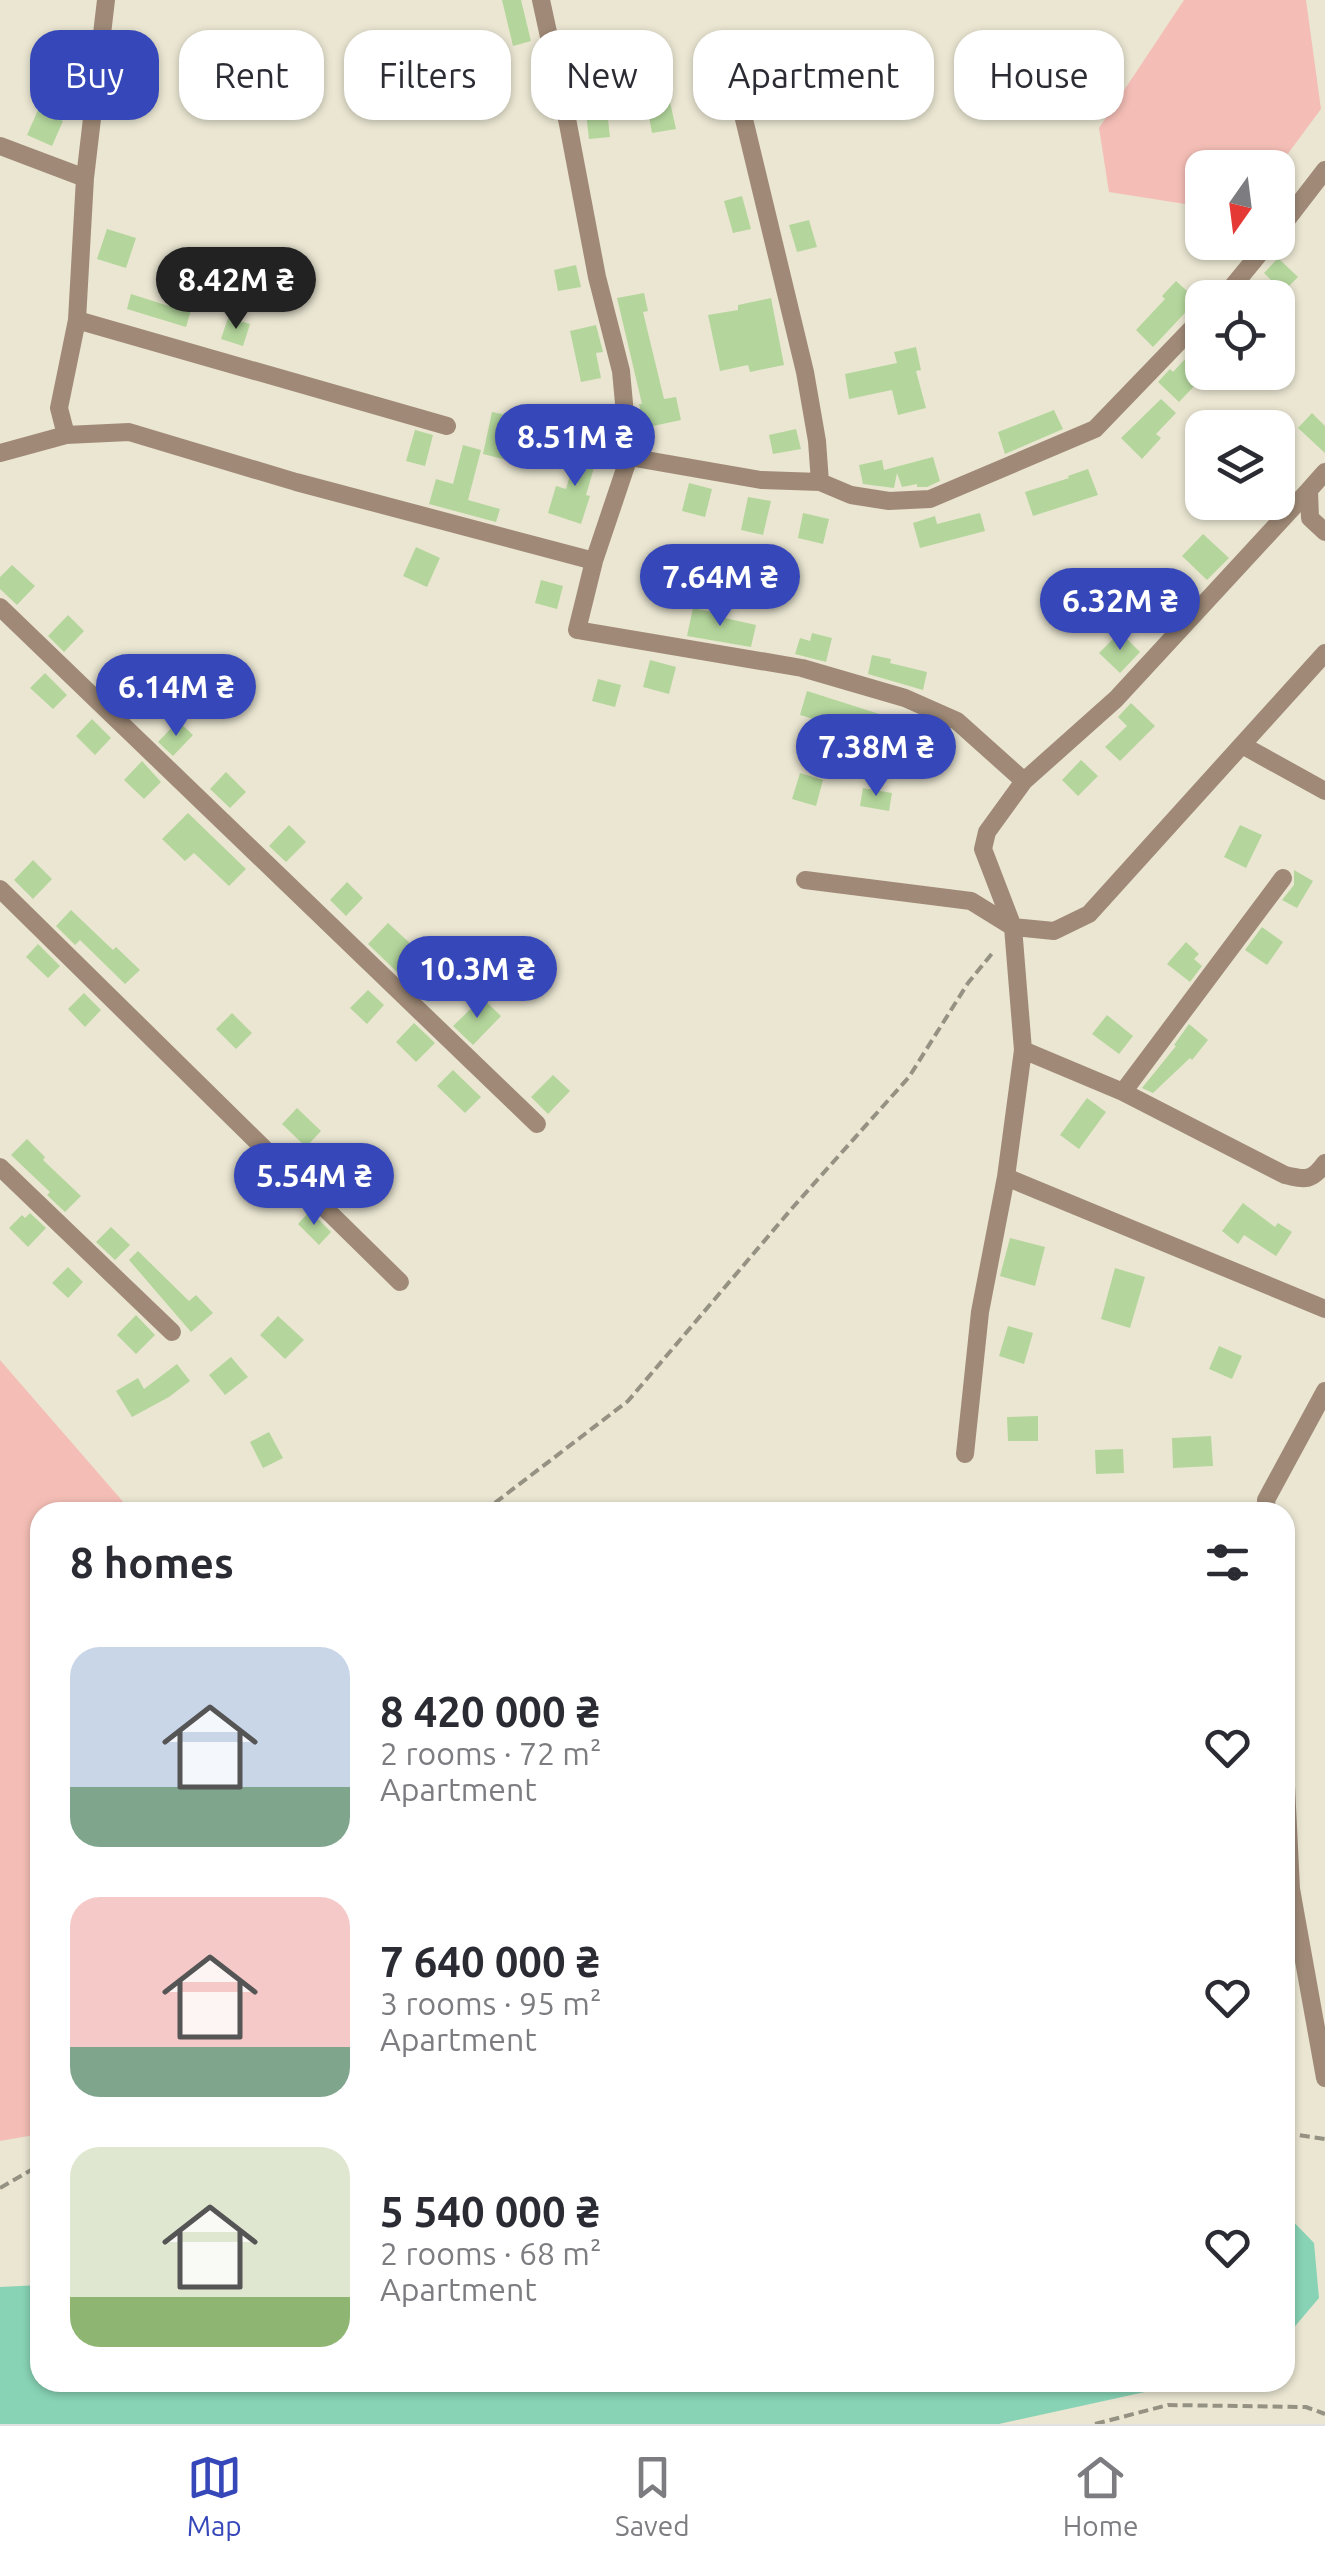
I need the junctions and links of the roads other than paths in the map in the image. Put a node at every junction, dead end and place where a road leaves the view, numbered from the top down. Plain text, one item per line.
1 (106, 0) edge
2 (541, 0) edge
3 (744, 120) edge
4 (0, 146) edge
5 (1325, 170) edge
6 (85, 178) junction
7 (1295, 209) edge
8 (1254, 260) edge
9 (1238, 280) edge
10 (77, 320) junction
11 (1185, 336) edge
12 (447, 426) dead end
13 (66, 435) junction
14 (0, 453) edge
15 (629, 456) junction
16 (1325, 472) edge
17 (820, 482) junction
18 (1309, 490) junction
19 (1325, 532) edge
20 (594, 561) junction
21 (0, 608) edge
22 (1325, 653) edge
23 (1242, 745) junction
24 (1024, 781) junction
25 (1325, 791) edge
26 (1284, 878) dead end
27 (805, 880) dead end
28 (0, 888) edge
29 (1013, 927) junction
30 (1023, 1050) junction
31 (1123, 1092) junction
32 (537, 1124) dead end
33 (1325, 1163) edge
34 (0, 1166) edge
35 (1006, 1176) junction
36 (400, 1282) dead end
37 (1325, 1308) edge
38 (172, 1332) dead end
39 (1325, 1391) edge
40 (965, 1454) dead end
41 (1266, 1502) edge
42 (1295, 1906) edge
43 (1325, 2078) edge

1 - 6 street
2 - 15 street
3 - 17 street
4 - 6 street
5 - 7 street
6 - 10 street
8 - 9 street
10 - 12 street
10 - 13 street
11 - 17 street
13 - 14 street
13 - 20 street
15 - 17 street
15 - 20 street
16 - 18 street
18 - 19 street
18 - 24 street
20 - 24 street
21 - 32 street
22 - 23 street
23 - 25 street
23 - 29 street
24 - 29 street
26 - 31 street
27 - 29 street
28 - 36 street
29 - 30 street
30 - 31 street
30 - 35 street
31 - 33 street
34 - 38 street
35 - 37 street
35 - 40 street
39 - 41 street
42 - 43 street

